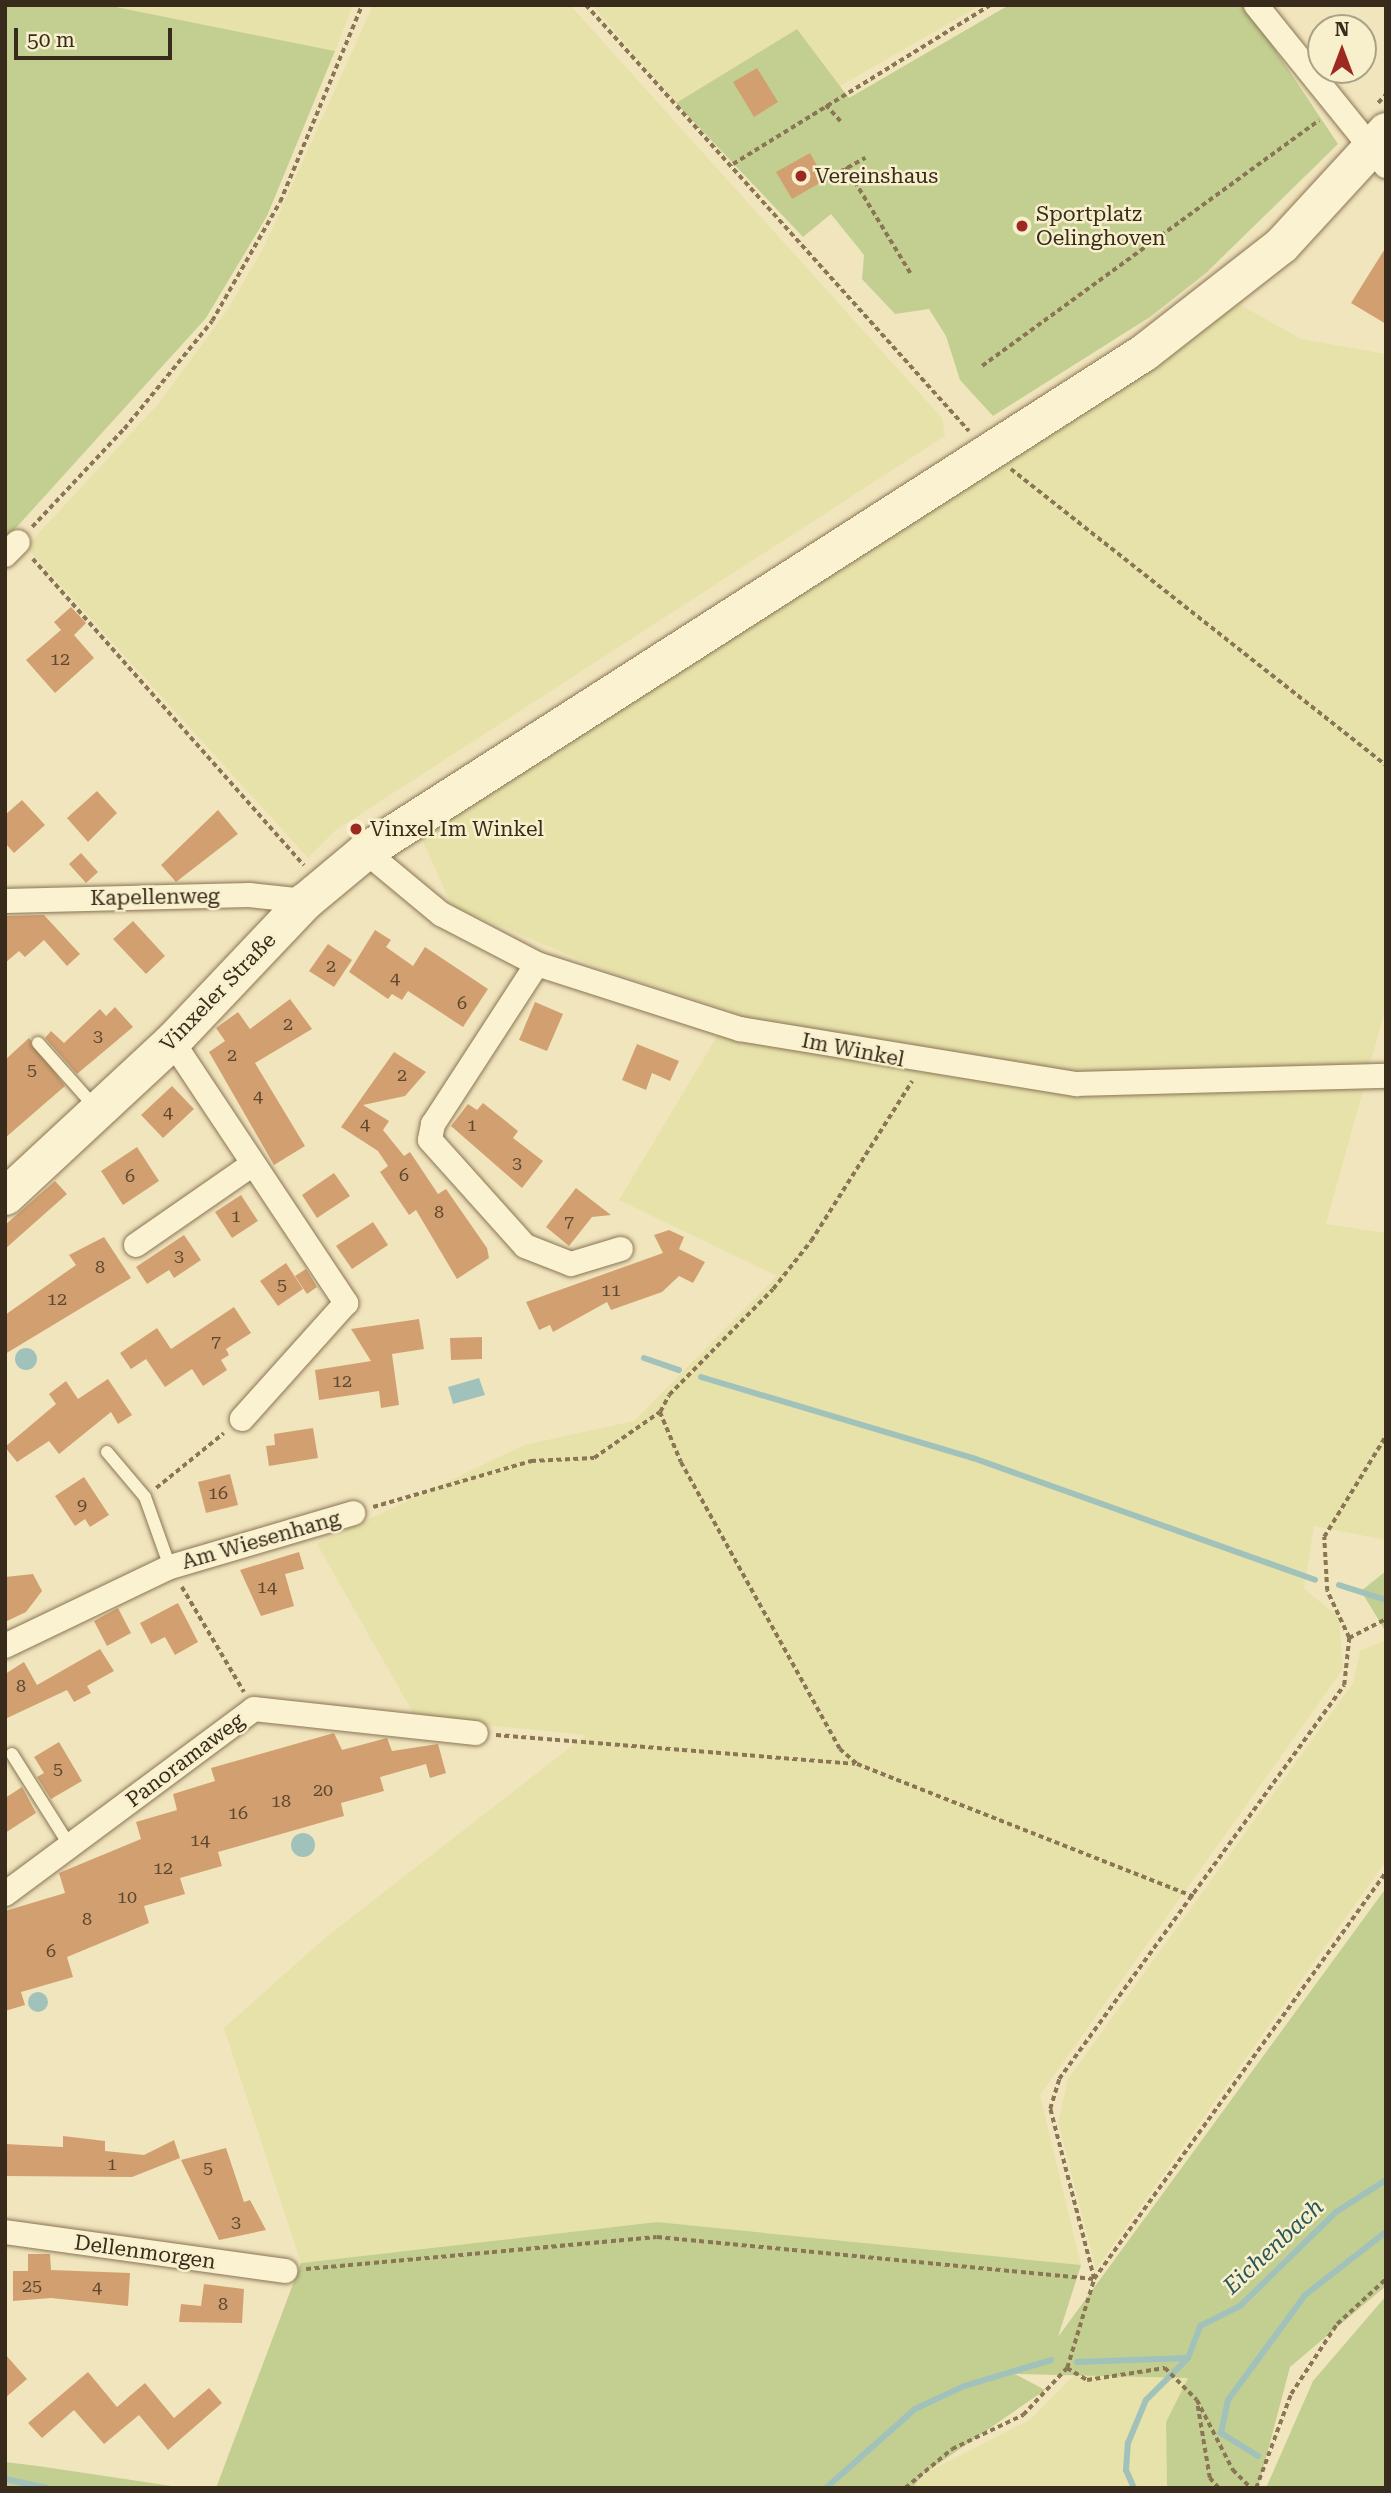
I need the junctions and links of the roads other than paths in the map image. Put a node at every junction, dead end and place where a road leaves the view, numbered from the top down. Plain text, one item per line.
1 (1256, 5) edge
2 (1381, 149) edge
3 (365, 851) junction
4 (309, 887) junction
5 (5, 901) edge
6 (537, 964) junction
7 (172, 1041) junction
8 (37, 1044) dead end
9 (1386, 1076) edge
10 (99, 1111) junction
11 (253, 1164) junction
12 (5, 1196) edge
13 (136, 1245) dead end
14 (621, 1249) dead end
15 (242, 1419) road end
16 (107, 1452) dead end
17 (353, 1513) road end
18 (170, 1567) junction
19 (5, 1646) edge
20 (476, 1733) road end
21 (12, 1754) dead end
22 (70, 1846) junction
23 (5, 1894) edge
24 (5, 2232) edge
25 (285, 2271) road end

1 - 2 street
2 - 3 main road, Vinxeler Straße
3 - 4 main road, Vinxeler Straße
3 - 6 street, Im Winkel
4 - 5 street, Kapellenweg
4 - 7 main road, Vinxeler Straße
6 - 9 street, Im Winkel
6 - 14 street
7 - 10 main road, Vinxeler Straße
7 - 11 street
8 - 10 lane
10 - 12 main road, Vinxeler Straße
11 - 13 street
11 - 15 street
16 - 18 lane, Am Wiesenhang
17 - 18 street, Am Wiesenhang
18 - 19 street, Am Wiesenhang
20 - 22 street, Panoramaweg
21 - 22 lane
22 - 23 street, Panoramaweg
24 - 25 street, Dellenmorgen

